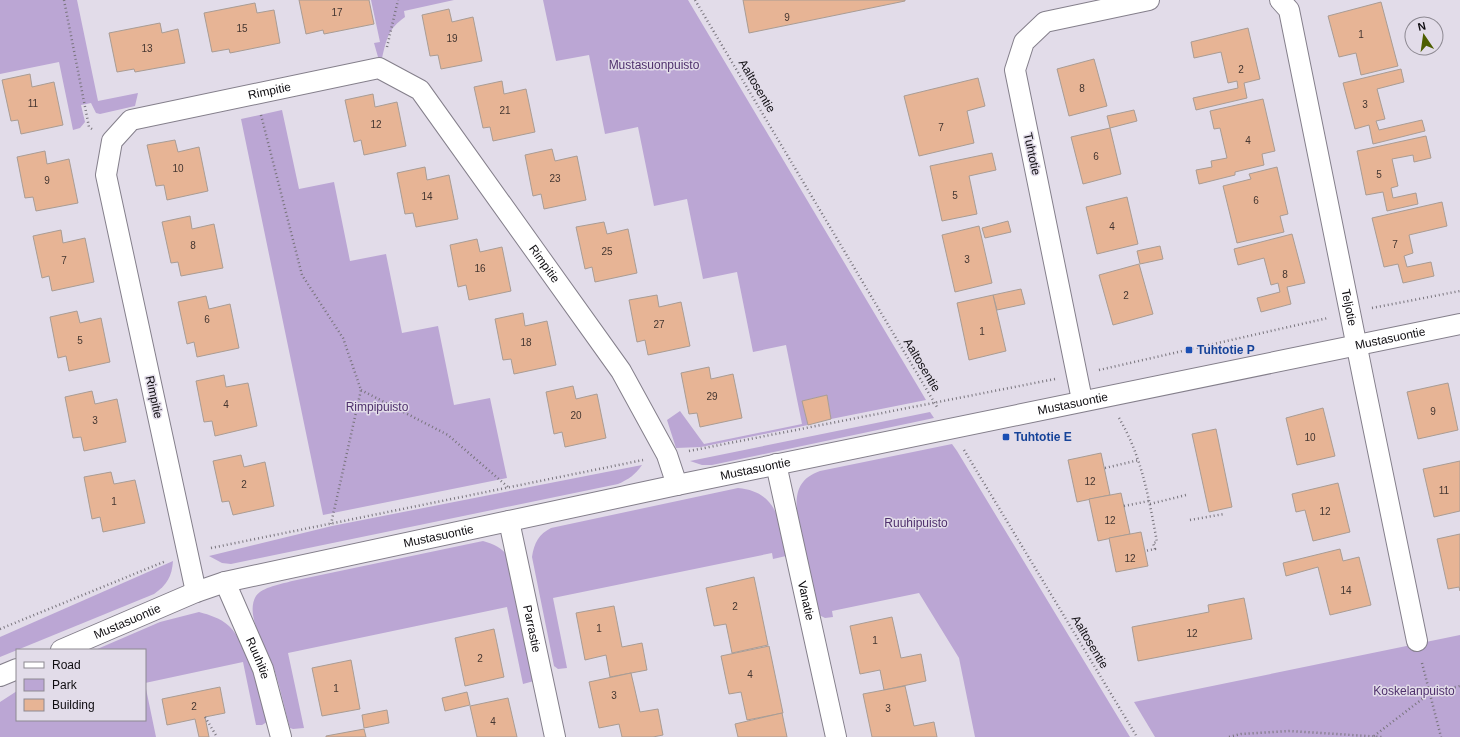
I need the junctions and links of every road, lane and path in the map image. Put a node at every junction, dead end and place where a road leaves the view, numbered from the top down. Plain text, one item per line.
1 (64, 0) edge
2 (398, 0) edge
3 (695, 0) edge
4 (1149, 0) edge
5 (1280, 0) edge
6 (386, 51) dead end
7 (256, 94) junction
8 (112, 140) junction
9 (1460, 291) edge
10 (1351, 313) junction
11 (1460, 324) edge
12 (1356, 347) junction
13 (1077, 375) junction
14 (361, 390) junction
15 (1106, 395) junction
16 (1082, 400) junction
17 (934, 402) junction
18 (950, 429) junction
19 (667, 455) junction
20 (1139, 460) junction
21 (776, 464) junction
22 (1104, 468) dead end
23 (677, 485) junction
24 (508, 488) junction
25 (1186, 495) dead end
26 (1149, 502) junction
27 (1124, 506) dead end
28 (1224, 514) dead end
29 (1190, 520) dead end
30 (509, 521) junction
31 (331, 524) junction
32 (1145, 551) dead end
33 (188, 552) junction
34 (225, 582) junction
35 (196, 592) junction
36 (0, 629) edge
37 (1417, 641) joint
38 (63, 649) edge
39 (16, 669) edge
40 (0, 676) edge
41 (1460, 686) edge
42 (1430, 693) junction
43 (205, 717) dead end
44 (1373, 736) edge
45 (217, 737) edge
46 (281, 737) edge
47 (555, 737) edge
48 (836, 737) edge
49 (1137, 737) edge
50 (1230, 737) edge
51 (1382, 737) edge
52 (1441, 737) edge

1 - 8 path
2 - 6 path
3 - 17 path, Aaltosentie
4 - 13 street, Tuhtotie
5 - 10 street, Teljotie
7 - 8 street, Rimpitie
7 - 14 path
7 - 19 street, Rimpitie
8 - 33 street, Rimpitie
9 - 10 path
10 - 12 street, Teljotie
10 - 13 path
11 - 12 street, Mustasuontie
12 - 15 street, Mustasuontie
12 - 37 street, Teljotie
13 - 16 street, Tuhtotie
13 - 17 path
14 - 24 path
14 - 31 path
15 - 16 street, Mustasuontie
15 - 20 path
16 - 18 street, Mustasuontie
17 - 18 path, Aaltosentie
17 - 19 path
18 - 21 street, Mustasuontie
18 - 49 path, Aaltosentie
19 - 23 street, Rimpitie
19 - 24 path
20 - 22 path
20 - 26 path
21 - 23 street, Mustasuontie
21 - 48 street, Vanatie
23 - 30 street, Mustasuontie
24 - 31 path
25 - 26 path
26 - 27 path
26 - 32 path
28 - 29 path
30 - 34 street, Mustasuontie
30 - 47 street, Parrastie
31 - 33 path
33 - 35 street, Rimpitie
33 - 36 path
34 - 35 street, Mustasuontie
34 - 46 street, Ruuhitie
35 - 38 street, Mustasuontie
37 - 42 path
39 - 40 street
41 - 42 path
42 - 44 path
42 - 52 path
43 - 45 path
44 - 50 path
44 - 51 path

